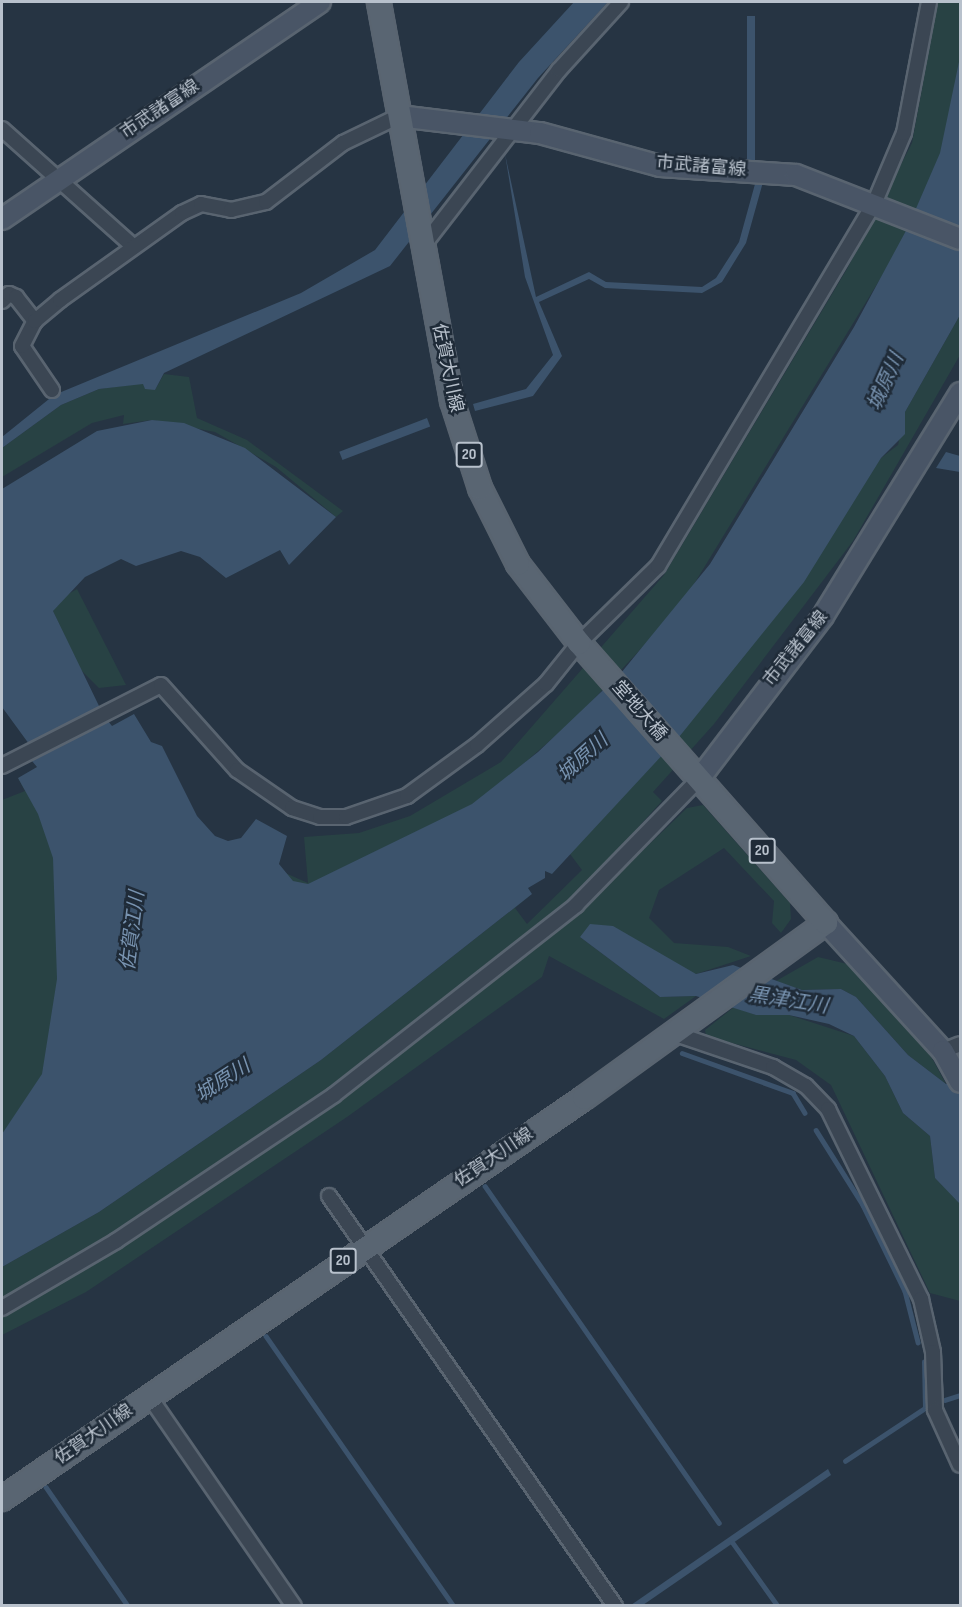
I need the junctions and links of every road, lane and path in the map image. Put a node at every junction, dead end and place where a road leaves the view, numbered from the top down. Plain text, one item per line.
1 (379, 2) edge
2 (621, 2) edge
3 (929, 2) edge
4 (312, 4) edge
5 (399, 116) junction
6 (2, 129) edge
7 (510, 131) junction
8 (61, 178) junction
9 (874, 204) junction
10 (2, 219) edge
11 (960, 239) edge
12 (422, 243) junction
13 (133, 246) junction
14 (2, 301) edge
15 (35, 321) junction
16 (52, 390) dead end
17 (960, 393) edge
18 (954, 417) edge
19 (579, 643) junction
20 (2, 766) edge
21 (699, 779) junction
22 (826, 923) junction
23 (679, 1028) junction
24 (954, 1061) edge
25 (329, 1196) dead end
26 (364, 1246) junction
27 (2, 1308) edge
28 (149, 1396) junction
29 (960, 1464) edge
30 (2, 1499) edge
31 (294, 1605) edge
32 (615, 1605) edge

1 - 5 main road, 20
2 - 7 street
3 - 9 street
4 - 8 main road, 市武諸富線
5 - 7 main road, 市武諸富線
5 - 12 main road, 20
5 - 13 street
6 - 8 street
7 - 9 main road, 市武諸富線
7 - 12 street
8 - 10 main road, 市武諸富線
8 - 13 street
9 - 11 main road, 市武諸富線
9 - 19 street
12 - 19 main road, 佐賀大川線 / 20
13 - 15 street
14 - 15 street
15 - 16 street
17 - 18 main road, 市武諸富線
18 - 21 main road, 市武諸富線
19 - 20 street
19 - 21 main road, 堂地大橋 / 20
21 - 22 main road, 20
21 - 27 street
22 - 23 main road, 佐賀大川線 / 20
22 - 24 main road
23 - 26 main road, 佐賀大川線 / 20
23 - 29 street
25 - 26 street
26 - 28 main road, 佐賀大川線 / 20
26 - 32 street
28 - 30 main road, 佐賀大川線 / 20
28 - 31 street

